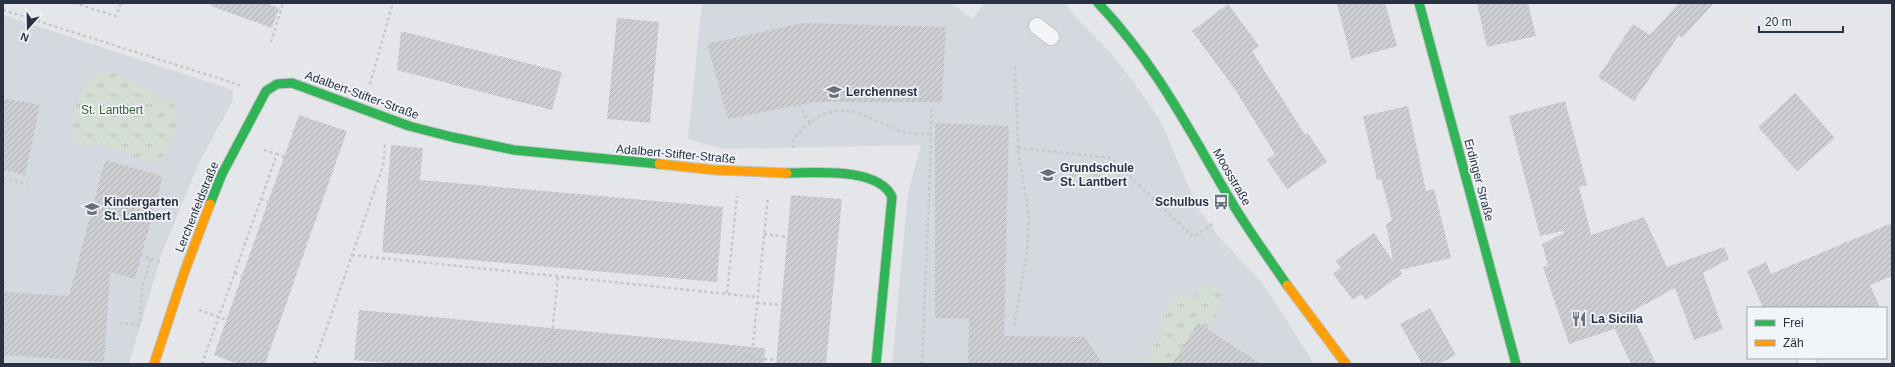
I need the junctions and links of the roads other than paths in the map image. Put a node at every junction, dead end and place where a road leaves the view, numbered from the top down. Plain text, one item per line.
1 (1098, 3) edge
2 (1419, 3) edge
3 (1037, 26) dead end
4 (1051, 37) dead end
5 (266, 91) joint
6 (154, 364) edge
7 (876, 364) edge
8 (1346, 364) edge
9 (1516, 364) edge

1 - 8 street, Moosstraße
2 - 9 street, Erdinger Straße
3 - 4 lane
5 - 6 street, Lerchenfeldstraße
5 - 7 street, Adalbert-Stifter-Straße

